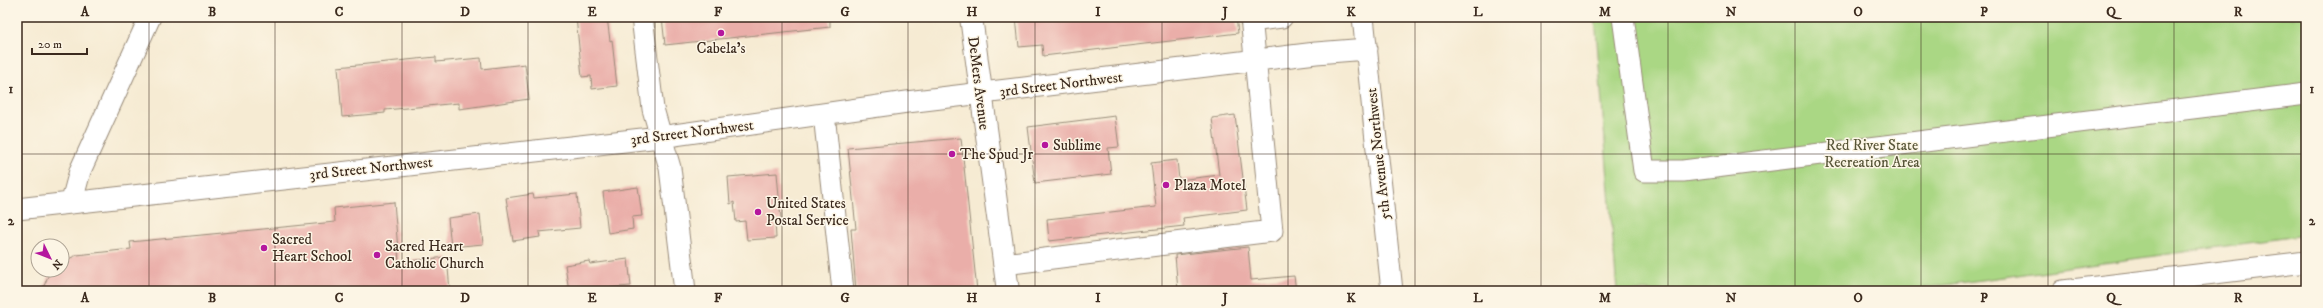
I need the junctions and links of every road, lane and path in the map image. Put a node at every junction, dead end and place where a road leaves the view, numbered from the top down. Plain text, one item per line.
1 (150, 17) edge
2 (642, 17) edge
3 (971, 17) edge
4 (1282, 17) edge
5 (1363, 17) edge
6 (1623, 17) edge
7 (1251, 19) edge
8 (1367, 49) junction
9 (1256, 61) junction
10 (980, 94) junction
11 (2306, 94) edge
12 (824, 114) junction
13 (660, 137) junction
14 (72, 201) junction
15 (17, 209) edge
16 (2306, 262) edge
17 (1004, 264) junction
18 (685, 291) edge
19 (843, 291) edge
20 (1008, 291) edge
21 (1392, 291) edge
22 (2063, 291) edge

1 - 14 street
2 - 13 street
3 - 10 main road, DeMers Avenue
4 - 7 street
5 - 8 street, 5th Avenue Northwest
6 - 11 street
7 - 9 street
8 - 9 street, 3rd Street Northwest
8 - 21 street, 5th Avenue Northwest
9 - 10 street, 3rd Street Northwest
9 - 17 street
10 - 12 street, 3rd Street Northwest
10 - 17 main road, DeMers Avenue
12 - 13 street, 3rd Street Northwest
12 - 19 street
13 - 14 street, 3rd Street Northwest
13 - 18 street
14 - 15 street, 3rd Street Northwest
16 - 22 street
17 - 20 main road, DeMers Avenue

